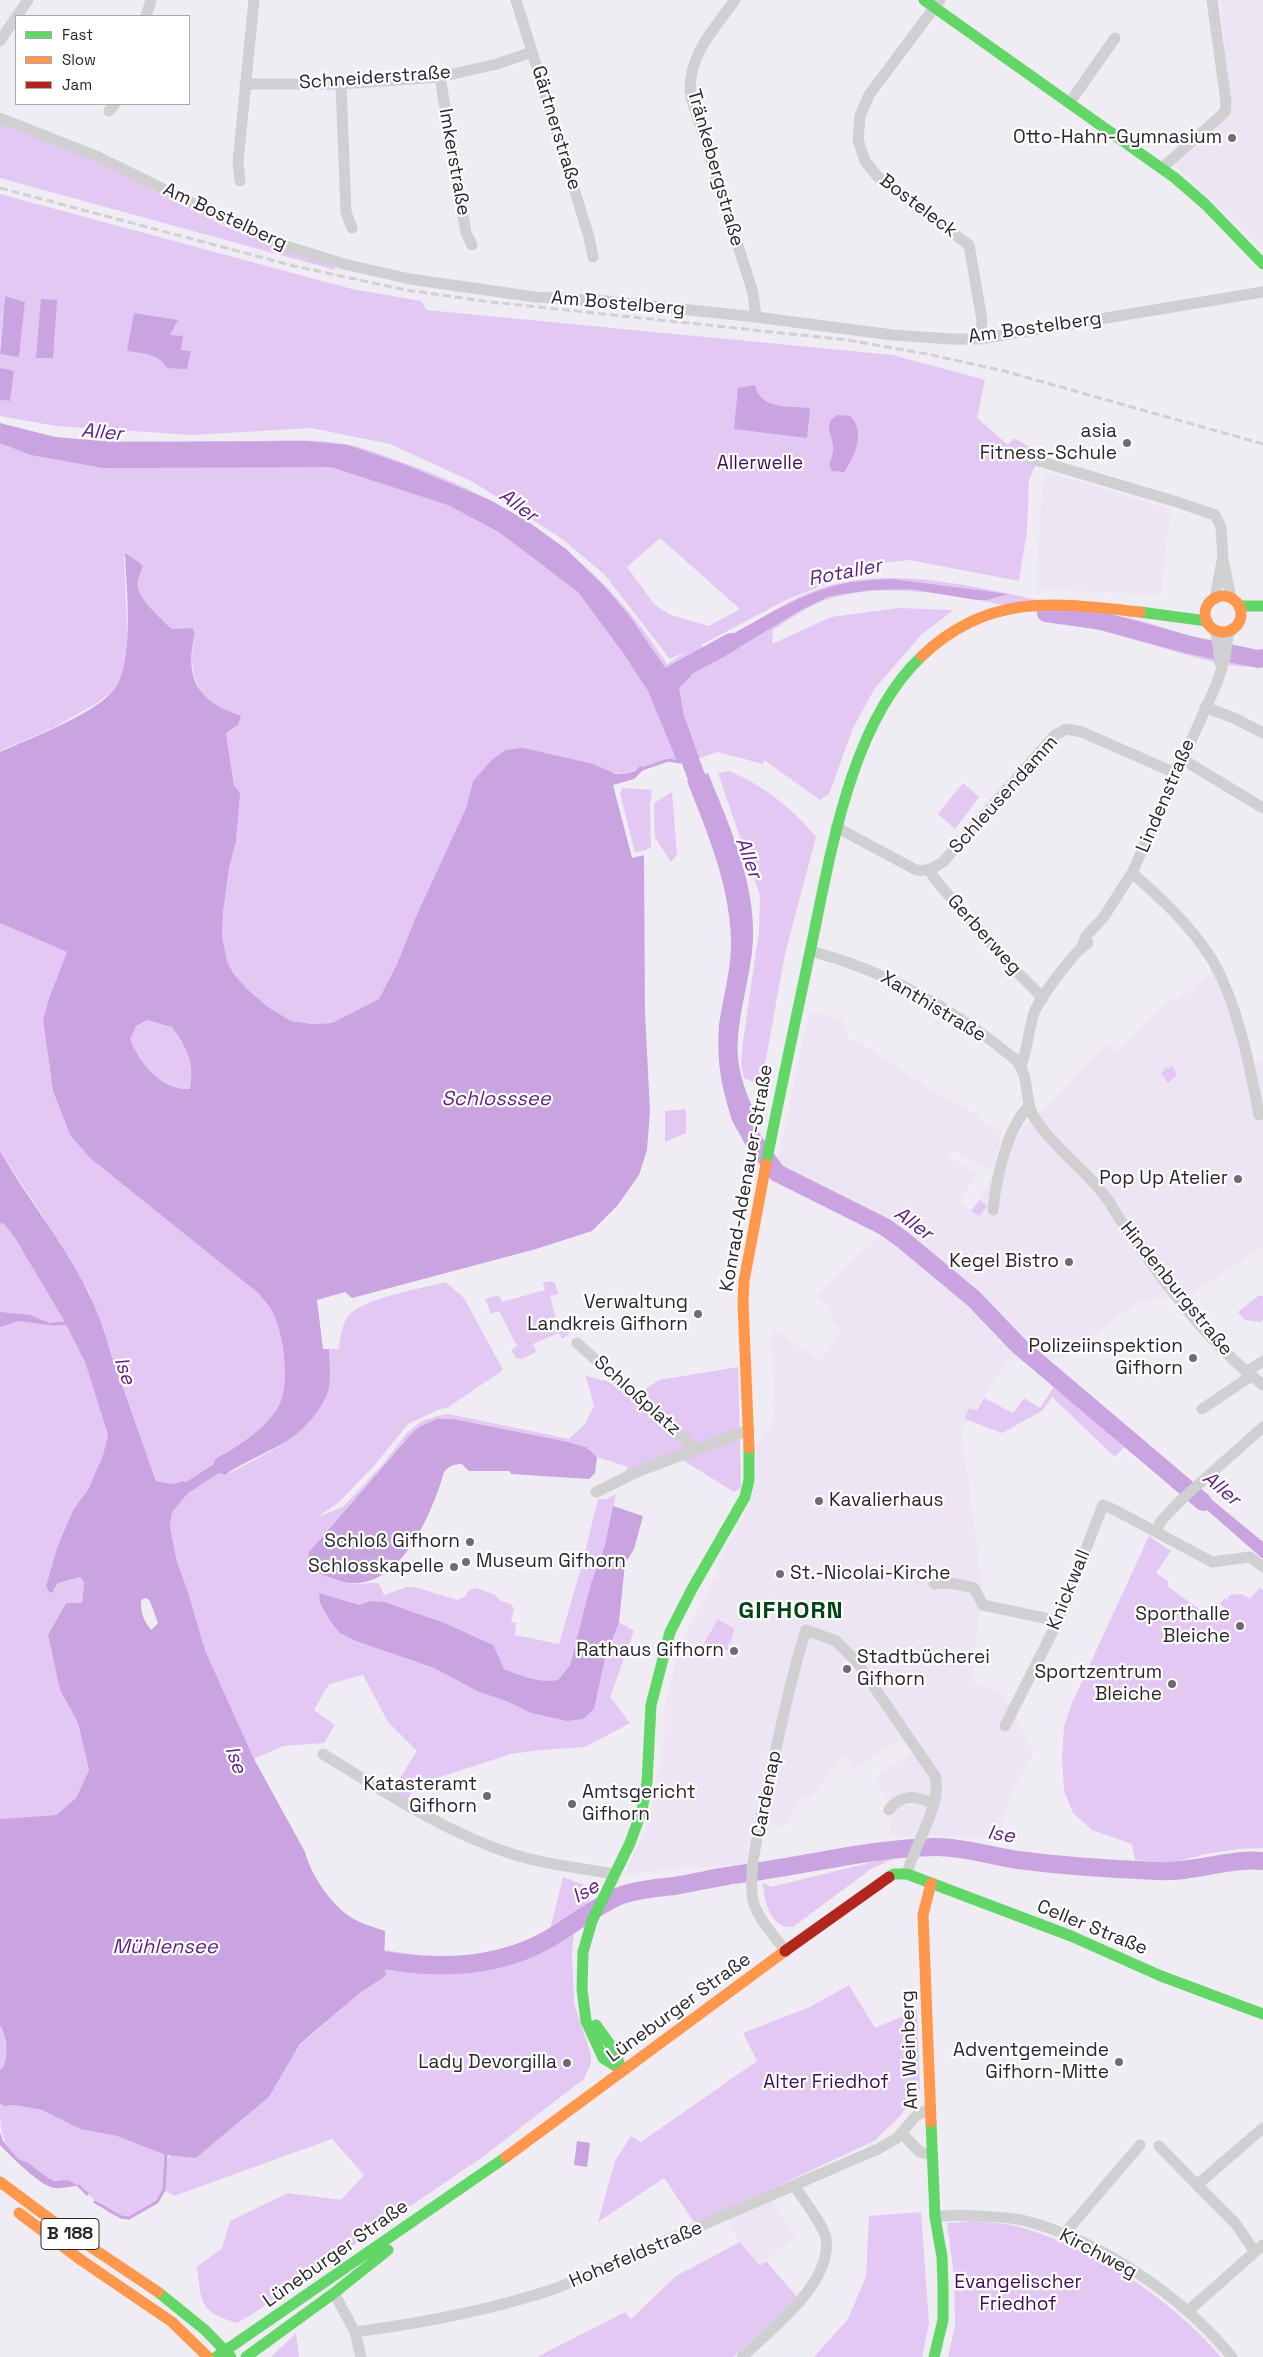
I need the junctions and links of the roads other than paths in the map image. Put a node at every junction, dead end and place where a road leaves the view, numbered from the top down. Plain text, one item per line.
1 (28, 0) edge
2 (151, 0) edge
3 (254, 0) edge
4 (516, 0) edge
5 (735, 0) edge
6 (924, 0) edge
7 (1212, 0) edge
8 (937, 4) edge
9 (18, 15) edge
10 (146, 15) edge
11 (15, 20) edge
12 (1115, 38) dead end
13 (0, 41) edge
14 (532, 52) junction
15 (440, 77) junction
16 (246, 84) junction
17 (341, 84) junction
18 (1070, 102) junction
19 (0, 118) edge
20 (1162, 168) junction
21 (240, 181) dead end
22 (352, 228) dead end
23 (472, 246) dead end
24 (593, 257) dead end
25 (1263, 264) edge
26 (1263, 292) edge
27 (756, 316) junction
28 (980, 338) junction
29 (1032, 459) dead end
30 (1222, 559) junction
31 (1235, 602) junction
32 (1211, 603) junction
33 (1263, 606) edge
34 (1168, 613) junction
35 (1263, 617) edge
36 (1207, 621) junction
37 (1236, 625) junction
38 (1216, 630) junction
39 (1222, 655) junction
40 (1205, 707) junction
41 (1263, 733) edge
42 (1182, 759) junction
43 (1175, 773) junction
44 (1263, 808) edge
45 (836, 827) junction
46 (929, 870) junction
47 (1132, 873) junction
48 (810, 951) junction
49 (1043, 998) junction
50 (1020, 1066) junction
51 (1030, 1106) junction
52 (1259, 1115) dead end
53 (993, 1210) dead end
54 (577, 1343) dead end
55 (1263, 1361) edge
56 (1249, 1374) junction
57 (1263, 1385) edge
58 (1202, 1409) dead end
59 (1263, 1427) edge
60 (749, 1430) junction
61 (696, 1450) junction
62 (596, 1492) dead end
63 (1156, 1532) junction
64 (1263, 1567) edge
65 (934, 1584) dead end
66 (1058, 1621) junction
67 (1005, 1726) dead end
68 (323, 1754) dead end
69 (934, 1804) junction
70 (889, 1810) dead end
71 (614, 1874) junction
72 (907, 1874) junction
73 (931, 1883) junction
74 (786, 1952) junction
75 (1263, 2014) edge
76 (622, 2070) junction
77 (929, 2109) junction
78 (1263, 2128) edge
79 (902, 2134) junction
80 (1140, 2145) dead end
81 (1159, 2146) dead end
82 (931, 2155) junction
83 (475, 2180) junction
84 (0, 2182) edge
85 (794, 2185) junction
86 (1197, 2185) junction
87 (10, 2206) dead end
88 (935, 2217) junction
89 (1064, 2234) junction
90 (1259, 2248) edge
91 (334, 2293) junction
92 (1188, 2311) junction
93 (355, 2332) junction
94 (272, 2339) junction
95 (224, 2355) edge
96 (208, 2357) edge
97 (246, 2357) edge
98 (262, 2357) edge
99 (361, 2357) edge
100 (742, 2357) edge
101 (934, 2357) edge
102 (1232, 2357) edge

1 - 9 street
2 - 10 street
3 - 16 street
4 - 14 street, Gärtnerstraße
5 - 27 street, Tränkebergstraße
6 - 8 street
7 - 20 street
8 - 18 street
8 - 28 street, Bosteleck
11 - 13 street
12 - 18 street
14 - 15 street, Schneiderstraße
14 - 24 street, Gärtnerstraße
15 - 17 street, Schneiderstraße
15 - 23 street, Imkerstraße
16 - 17 street, Schneiderstraße
16 - 21 street
17 - 22 street
18 - 20 street
19 - 27 street, Am Bostelberg
20 - 25 street
26 - 28 street, Am Bostelberg
27 - 28 street, Am Bostelberg
29 - 30 street
30 - 31 street
30 - 32 street
31 - 32 street
31 - 33 street
31 - 37 street
32 - 34 street, Konrad-Adenauer-Straße
32 - 36 street
34 - 36 street, Konrad-Adenauer-Straße
34 - 45 street, Konrad-Adenauer-Straße
35 - 37 street
36 - 38 street
37 - 38 street
37 - 39 street, Lindenstraße
38 - 39 street
39 - 40 street, Lindenstraße
40 - 41 street
40 - 42 street, Lindenstraße
42 - 43 street, Lindenstraße
42 - 44 street
43 - 46 street, Schleusendamm
43 - 47 street, Lindenstraße
45 - 46 street
45 - 48 street, Konrad-Adenauer-Straße
46 - 49 street, Gerberweg
47 - 49 street, Lindenstraße
47 - 52 street
48 - 50 street, Xanthistraße
48 - 60 street, Konrad-Adenauer-Straße
49 - 50 street, Lindenstraße
50 - 51 street
51 - 53 street
51 - 56 street, Hindenburgstraße
54 - 61 street, Schloßplatz
55 - 56 street
56 - 57 street, Hindenburgstraße
56 - 58 street
59 - 63 street
60 - 61 street, Schloßplatz
60 - 71 street, Konrad-Adenauer-Straße
61 - 62 street, Schloßplatz
63 - 64 street, Knickwall
63 - 66 street, Knickwall
65 - 66 street
66 - 67 street, Knickwall
68 - 71 street
69 - 70 street
69 - 72 street
69 - 74 street, Cardenap
71 - 76 street, Konrad-Adenauer-Straße
72 - 73 street, Celler Straße
72 - 74 street, Lüneburger Straße
73 - 75 street, Celler Straße
73 - 77 street, Am Weinberg
74 - 76 street, Lüneburger Straße
76 - 83 street, Lüneburger Straße
77 - 79 street, Hohefeldstraße
77 - 82 street, Am Weinberg
78 - 86 street
79 - 82 street
79 - 85 street, Hohefeldstraße
80 - 89 street
81 - 86 street
82 - 88 street, Am Weinberg
83 - 91 street, Lüneburger Straße
83 - 95 street, Lüneburger Straße
84 - 95 street, B 188
85 - 93 street, Hohefeldstraße
85 - 100 street
86 - 90 street
87 - 96 street, B 188
88 - 89 street, Kirchweg
88 - 101 street, Am Weinberg
89 - 92 street, Kirchweg
90 - 92 street
91 - 93 street
91 - 94 street, Lüneburger Straße
92 - 102 street, Kirchweg
93 - 99 street
94 - 97 street, Lüneburger Straße
94 - 98 street

